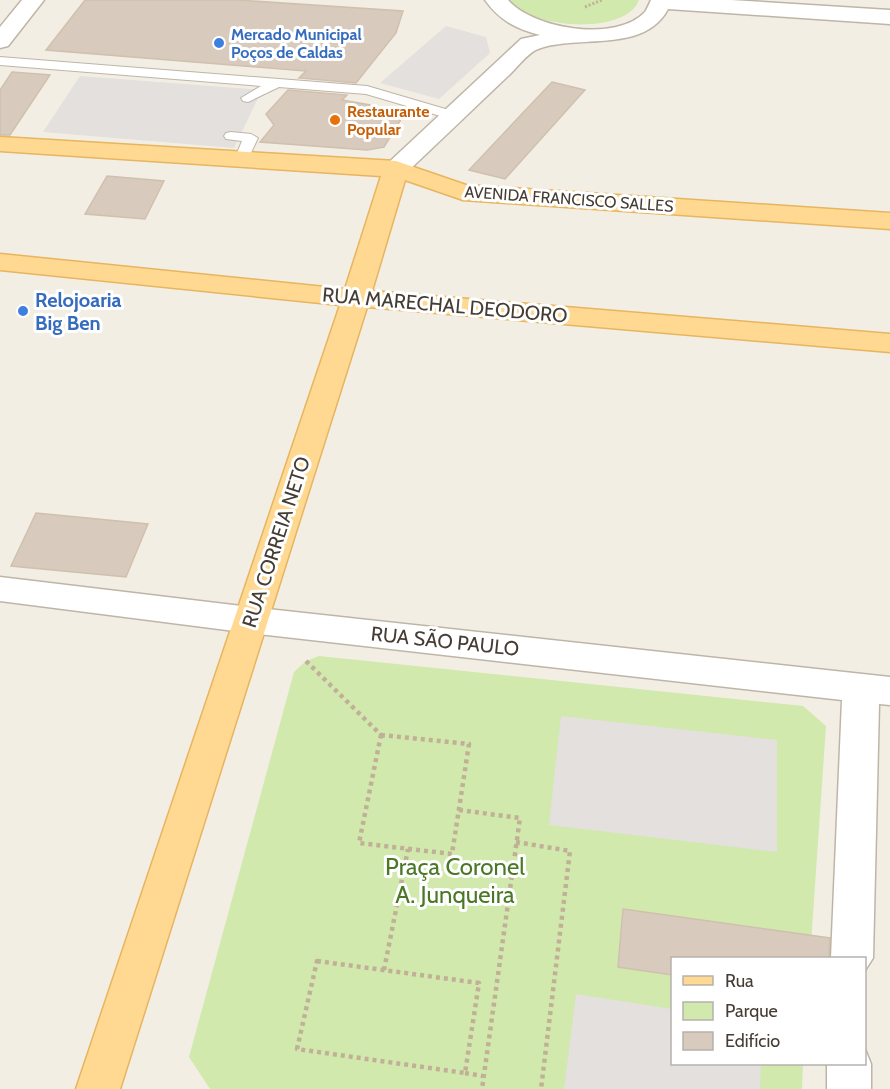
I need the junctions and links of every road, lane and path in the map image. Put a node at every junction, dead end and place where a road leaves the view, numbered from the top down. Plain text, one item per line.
1 (33, 0) edge
2 (602, 0) edge
3 (662, 1) edge
4 (492, 4) edge
5 (577, 8) dead end
6 (890, 17) edge
7 (527, 34) junction
8 (0, 41) edge
9 (0, 61) edge
10 (276, 83) junction
11 (248, 98) dead end
12 (454, 116) junction
13 (0, 144) edge
14 (396, 168) junction
15 (890, 221) edge
16 (0, 262) edge
17 (356, 298) junction
18 (890, 343) edge
19 (0, 589) edge
20 (250, 620) junction
21 (306, 661) dead end
22 (875, 689) edge
23 (381, 735) junction
24 (459, 810) junction
25 (516, 842) junction
26 (408, 849) junction
27 (852, 957) edge
28 (384, 970) junction
29 (849, 1065) edge
30 (465, 1073) junction
31 (483, 1076) junction
32 (98, 1089) edge
33 (482, 1089) edge
34 (541, 1089) edge
35 (849, 1089) edge

1 - 8 street
2 - 5 path
3 - 6 street
3 - 7 street
4 - 7 street
7 - 12 street
9 - 10 lane
10 - 11 lane
10 - 12 lane
12 - 14 street
13 - 14 main road, AVENIDA FRANCISCO SALLES
14 - 15 main road, AVENIDA FRANCISCO SALLES
14 - 17 main road, RUA CORREIA NETO
16 - 17 main road, RUA MARECHAL DEODORO
17 - 18 main road, RUA MARECHAL DEODORO
17 - 20 main road, RUA CORREIA NETO
19 - 20 street, RUA SÃO PAULO
20 - 22 street, RUA SÃO PAULO
20 - 32 main road, RUA CORREIA NETO
21 - 23 path
22 - 27 street
23 - 24 path
23 - 26 path
24 - 25 path
24 - 26 path
25 - 31 path
25 - 34 path
26 - 28 path
28 - 30 path
28 - 30 path
29 - 35 street
30 - 31 path
31 - 33 path

